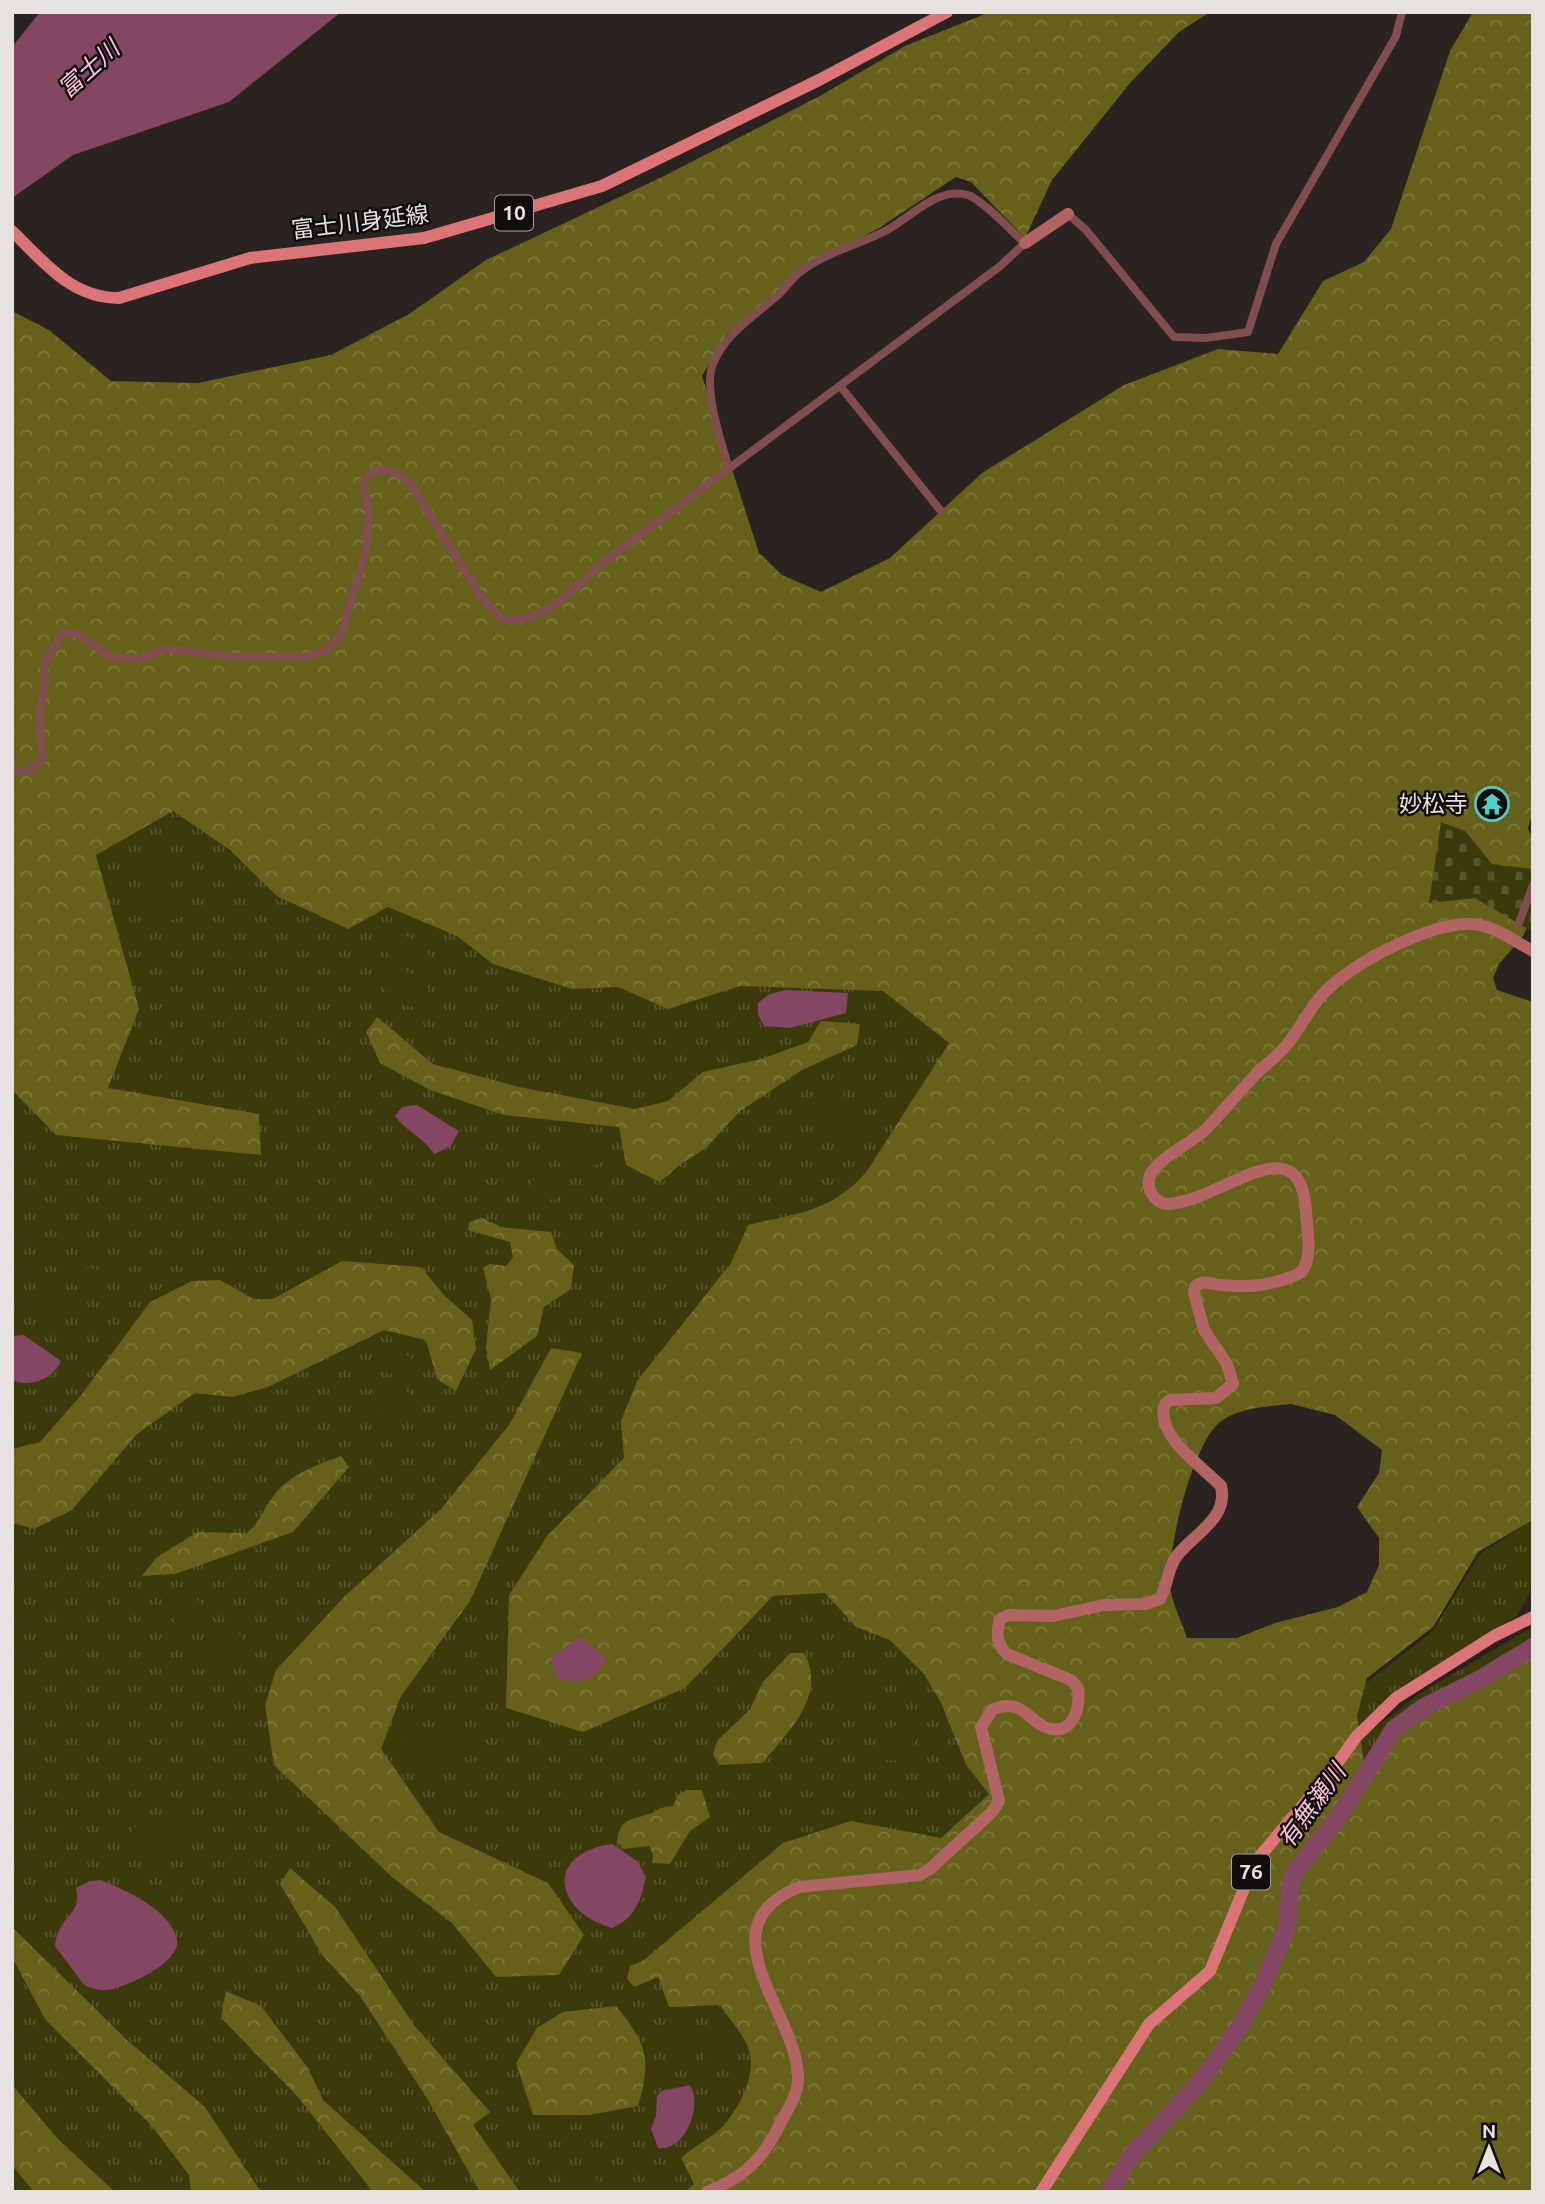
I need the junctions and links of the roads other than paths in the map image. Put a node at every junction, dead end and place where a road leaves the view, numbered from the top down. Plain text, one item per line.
1 (947, 12) edge
2 (1402, 12) edge
3 (1068, 214) joint
4 (12, 231) edge
5 (1025, 243) junction
6 (839, 386) junction
7 (729, 468) junction
8 (941, 511) dead end
9 (12, 771) edge
10 (1533, 885) edge
11 (1518, 923) dead end
12 (1533, 951) edge
13 (1533, 1617) edge
14 (707, 2192) edge
15 (1041, 2192) edge

1 - 4 main road, 富士川身延線 / 10
2 - 3 street
3 - 5 street
5 - 6 street
5 - 7 street
6 - 7 street
6 - 8 street
7 - 9 street
10 - 11 street
12 - 14 street
13 - 15 main road, 76

